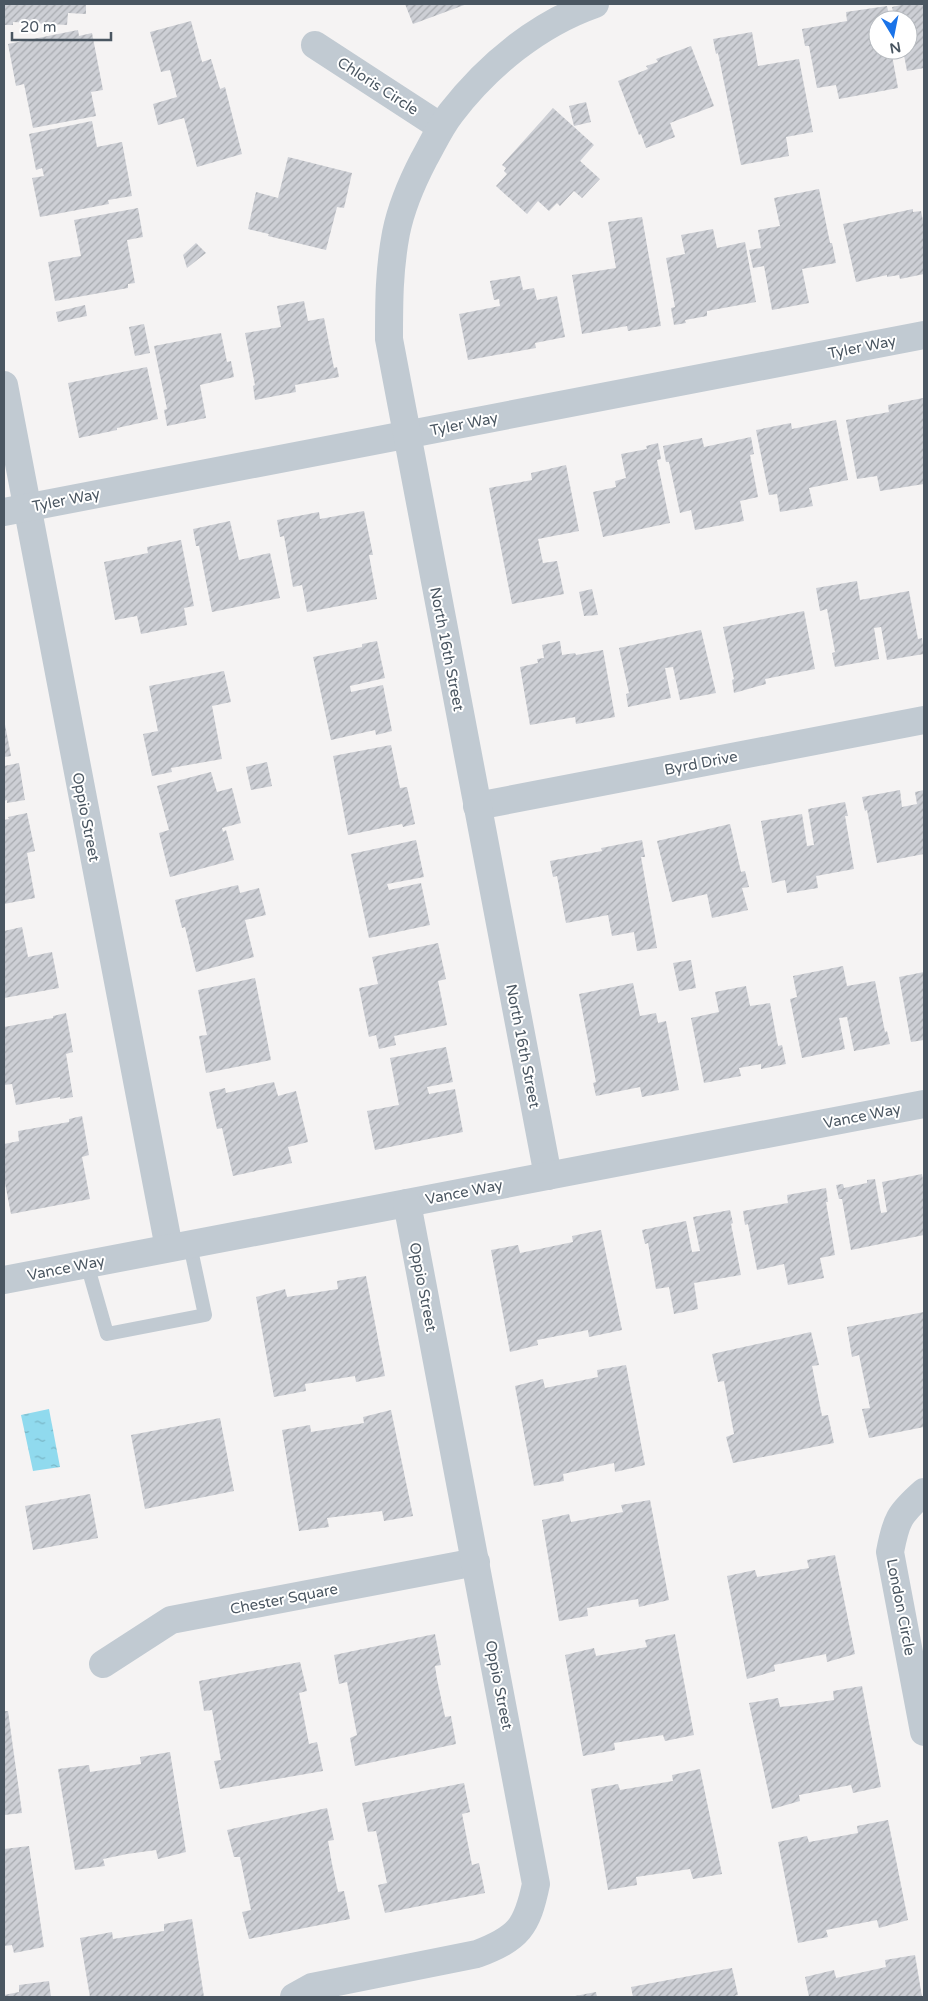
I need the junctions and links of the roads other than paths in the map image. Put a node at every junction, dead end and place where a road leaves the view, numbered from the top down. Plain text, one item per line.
1 (595, 4) edge
2 (315, 44) dead end
3 (441, 127) junction
4 (924, 335) edge
5 (4, 385) edge
6 (406, 435) junction
7 (15, 509) edge
8 (924, 720) edge
9 (477, 806) junction
10 (924, 1104) edge
11 (548, 1176) junction
12 (407, 1203) junction
13 (180, 1247) junction
14 (88, 1264) junction
15 (4, 1280) edge
16 (924, 1492) edge
17 (476, 1562) junction
18 (103, 1664) dead end
19 (924, 1732) edge
20 (294, 1997) edge

1 - 3 street, North 16th Street
2 - 3 street, Chloris Circle
3 - 6 street, North 16th Street
4 - 6 street, Tyler Way
5 - 7 street, Oppio Street
6 - 7 street, Tyler Way
6 - 9 street, North 16th Street
7 - 13 street, Oppio Street
8 - 9 street, Byrd Drive
9 - 11 street, North 16th Street
10 - 11 street, Vance Way
11 - 12 street, Vance Way
12 - 13 street, Vance Way
12 - 17 street, Oppio Street
13 - 14 street, Vance Way
13 - 14 lane
14 - 15 street, Vance Way
16 - 19 street, London Circle
17 - 18 street, Chester Square
17 - 20 street, Oppio Street

